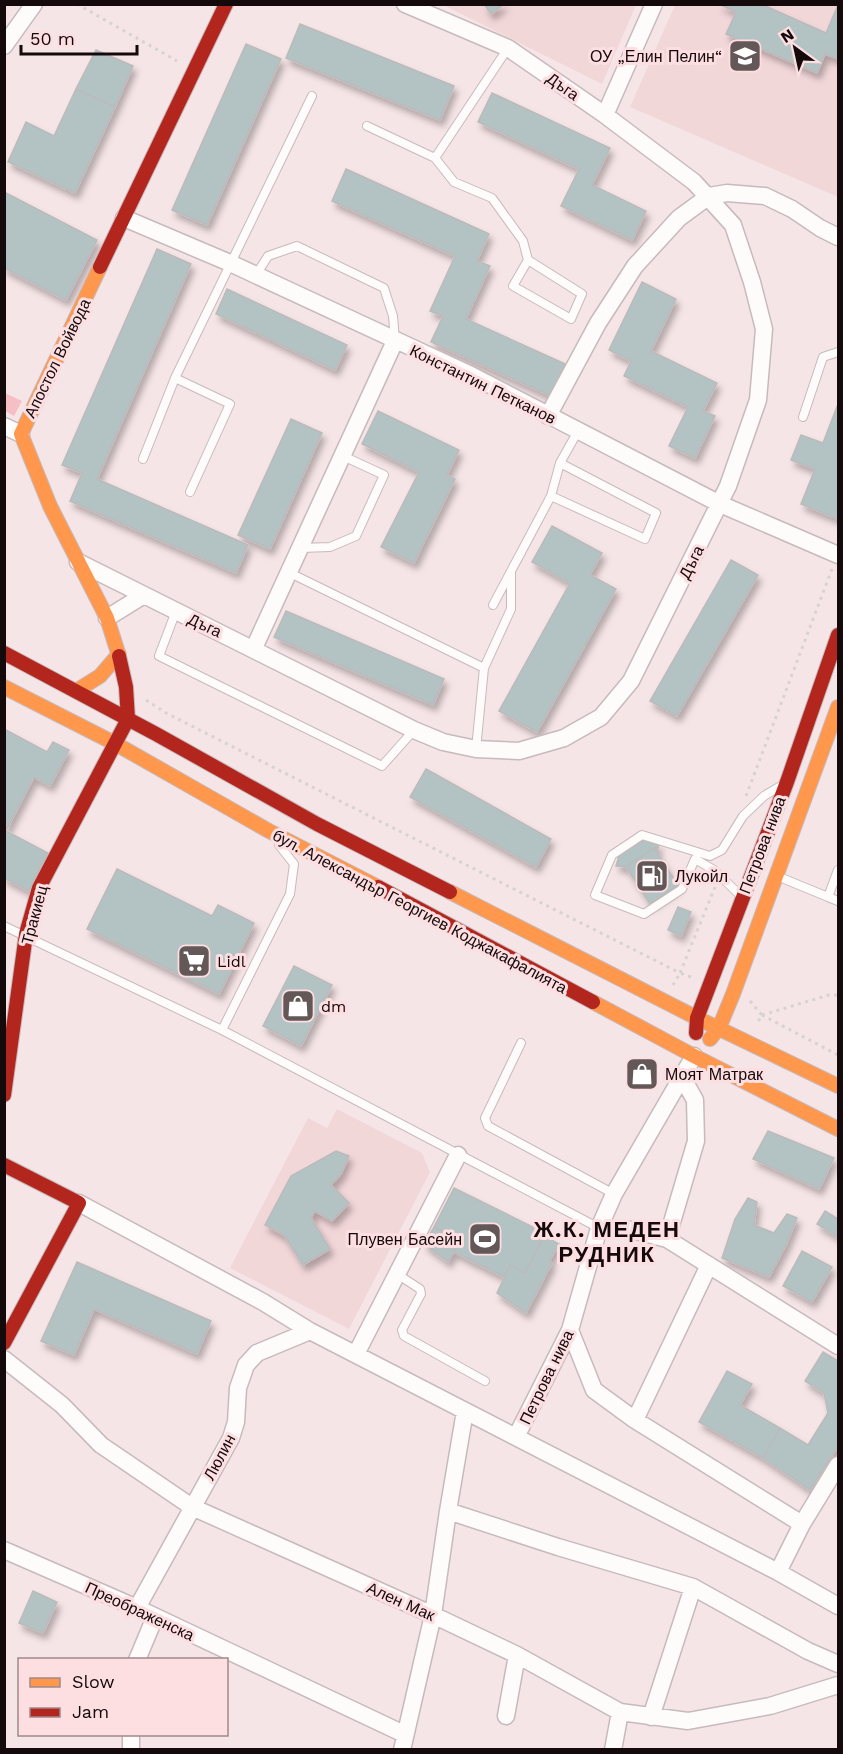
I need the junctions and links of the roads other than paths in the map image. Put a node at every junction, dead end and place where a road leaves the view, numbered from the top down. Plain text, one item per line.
1 (34, 4) edge
2 (405, 4) edge
3 (654, 4) edge
4 (229, 8) edge
5 (4, 46) edge
6 (508, 48) junction
7 (312, 96) dead end
8 (605, 115) junction
9 (367, 126) dead end
10 (435, 158) junction
11 (709, 196) junction
12 (124, 218) junction
13 (838, 237) edge
14 (528, 260) junction
15 (230, 263) junction
16 (256, 275) junction
17 (395, 341) junction
18 (838, 352) edge
19 (175, 378) junction
20 (548, 416) junction
21 (803, 417) dead end
22 (4, 426) edge
23 (578, 431) junction
24 (21, 434) junction
25 (343, 456) junction
26 (143, 459) dead end
27 (560, 463) junction
28 (190, 492) dead end
29 (551, 496) junction
30 (720, 504) junction
31 (299, 548) junction
32 (838, 555) edge
33 (77, 561) junction
34 (511, 571) junction
35 (288, 572) junction
36 (123, 585) junction
37 (144, 595) junction
38 (96, 597) junction
39 (494, 605) dead end
40 (176, 611) junction
41 (107, 618) junction
42 (838, 635) edge
43 (254, 648) junction
44 (4, 653) edge
45 (119, 654) junction
46 (484, 668) junction
47 (4, 687) edge
48 (76, 691) junction
49 (838, 707) edge
50 (128, 719) junction
51 (414, 730) junction
52 (116, 744) junction
53 (476, 749) junction
54 (787, 782) junction
55 (269, 831) junction
56 (696, 856) junction
57 (838, 870) edge
58 (776, 876) junction
59 (742, 897) junction
60 (828, 897) junction
61 (838, 901) edge
62 (4, 926) edge
63 (26, 934) junction
64 (10, 1011) edge
65 (697, 1018) junction
66 (719, 1028) junction
67 (222, 1030) junction
68 (521, 1043) dead end
69 (694, 1056) junction
70 (682, 1077) junction
71 (838, 1086) edge
72 (4, 1095) edge
73 (838, 1129) edge
74 (458, 1155) junction
75 (4, 1165) edge
76 (614, 1194) junction
77 (79, 1203) junction
78 (599, 1228) junction
79 (667, 1239) junction
80 (709, 1265) junction
81 (397, 1274) junction
82 (570, 1330) junction
83 (310, 1331) junction
84 (4, 1343) edge
85 (838, 1346) edge
86 (356, 1354) junction
87 (4, 1359) edge
88 (485, 1382) dead end
89 (465, 1411) junction
90 (635, 1420) junction
91 (516, 1437) junction
92 (838, 1465) edge
93 (192, 1507) junction
94 (448, 1511) junction
95 (802, 1524) junction
96 (4, 1551) edge
97 (778, 1572) junction
98 (693, 1587) junction
99 (838, 1606) edge
100 (137, 1608) junction
101 (433, 1615) junction
102 (155, 1617) junction
103 (517, 1655) junction
104 (137, 1658) edge
105 (838, 1664) edge
106 (838, 1685) edge
107 (620, 1712) junction
108 (506, 1716) dead end
109 (651, 1717) junction
110 (403, 1742) edge
111 (613, 1749) edge

1 - 5 street
2 - 6 street, Дъга
3 - 8 street
4 - 12 street, Апостол Войвода
6 - 8 street, Дъга
6 - 10 lane
7 - 15 lane
8 - 11 street, Дъга
9 - 10 lane
10 - 14 lane
11 - 13 street
11 - 20 street
11 - 30 street, Дъга
12 - 15 street, Константин Петканов
12 - 24 street, Апостол Войвода
14 - 14 lane
15 - 16 street, Константин Петканов
15 - 19 lane
16 - 17 street, Константин Петканов
16 - 17 lane
17 - 20 street, Константин Петканов
17 - 25 street
18 - 21 lane
19 - 26 lane
19 - 28 lane
20 - 23 street, Константин Петканов
22 - 24 street
23 - 27 lane
23 - 30 street, Константин Петканов
24 - 33 street, Апостол Войвода
25 - 31 street
25 - 31 lane
27 - 29 lane
27 - 29 lane
29 - 34 lane
30 - 32 street, Константин Петканов
30 - 53 street, Дъга
31 - 35 street
33 - 36 street, Дъга
33 - 38 street, Апостол Войвода
34 - 39 lane
34 - 46 lane
35 - 43 street
35 - 46 lane
36 - 37 street, Дъга
36 - 38 street
37 - 40 street, Дъга
37 - 41 street
38 - 41 street, Апостол Войвода
40 - 43 street, Дъга
40 - 51 lane
41 - 45 street, Апостол Войвода
42 - 54 street, Петрова нива
43 - 51 street, Дъга
44 - 48 street, бул. Александър Георгиев Коджакафалията
45 - 48 street
45 - 50 street, Апостол Войвода
46 - 53 lane
47 - 52 street, бул. Александър Георгиев Коджакафалията
48 - 50 street, бул. Александър Георгиев Коджакафалията
49 - 58 street, Петрова нива
50 - 52 street, Тракиец
50 - 65 street, бул. Александър Георгиев Коджакафалията
51 - 53 street, Дъга
52 - 55 street, бул. Александър Георгиев Коджакафалията
52 - 63 street, Тракиец
54 - 56 lane
54 - 59 street, Петрова нива
55 - 67 lane
55 - 69 street, бул. Александър Георгиев Коджакафалията
56 - 56 lane
56 - 59 lane
57 - 60 lane
58 - 60 lane
58 - 66 street, Петрова нива
59 - 65 street, Петрова нива
60 - 61 lane
62 - 63 lane
63 - 64 street, Тракиец
63 - 67 lane
64 - 72 street, Тракиец
65 - 66 street, бул. Александър Георгиев Коджакафалията
65 - 69 street, Петрова нива
66 - 69 street, Петрова нива
66 - 71 street, бул. Александър Георгиев Коджакафалията
67 - 74 lane
68 - 76 lane
69 - 70 street, Петрова нива
69 - 73 street, бул. Александър Георгиев Коджакафалията
70 - 76 street, Петрова нива
70 - 79 street
74 - 78 lane
74 - 81 street
75 - 77 street
76 - 78 street, Петрова нива
77 - 83 street
77 - 84 street
78 - 79 street
78 - 82 street, Петрова нива
79 - 80 street
80 - 85 street
80 - 90 street
81 - 86 street
81 - 88 lane
82 - 90 street
82 - 91 street, Петрова нива
83 - 86 street
83 - 93 street, Люлин
86 - 89 street
87 - 93 street, Ален Мак
89 - 91 street
89 - 94 street
90 - 95 street
91 - 97 street
92 - 95 street
93 - 100 street, Люлин
93 - 101 street, Ален Мак
94 - 98 street
94 - 101 street
95 - 97 street
96 - 100 street, Преображенска
97 - 99 street
98 - 105 street
98 - 109 street
100 - 102 street, Преображенска
101 - 103 street, Ален Мак
101 - 110 street
102 - 104 street
102 - 110 street, Преображенска
103 - 107 street, Ален Мак
103 - 108 street
106 - 109 street, Ален Мак
107 - 109 street, Ален Мак
107 - 111 street

